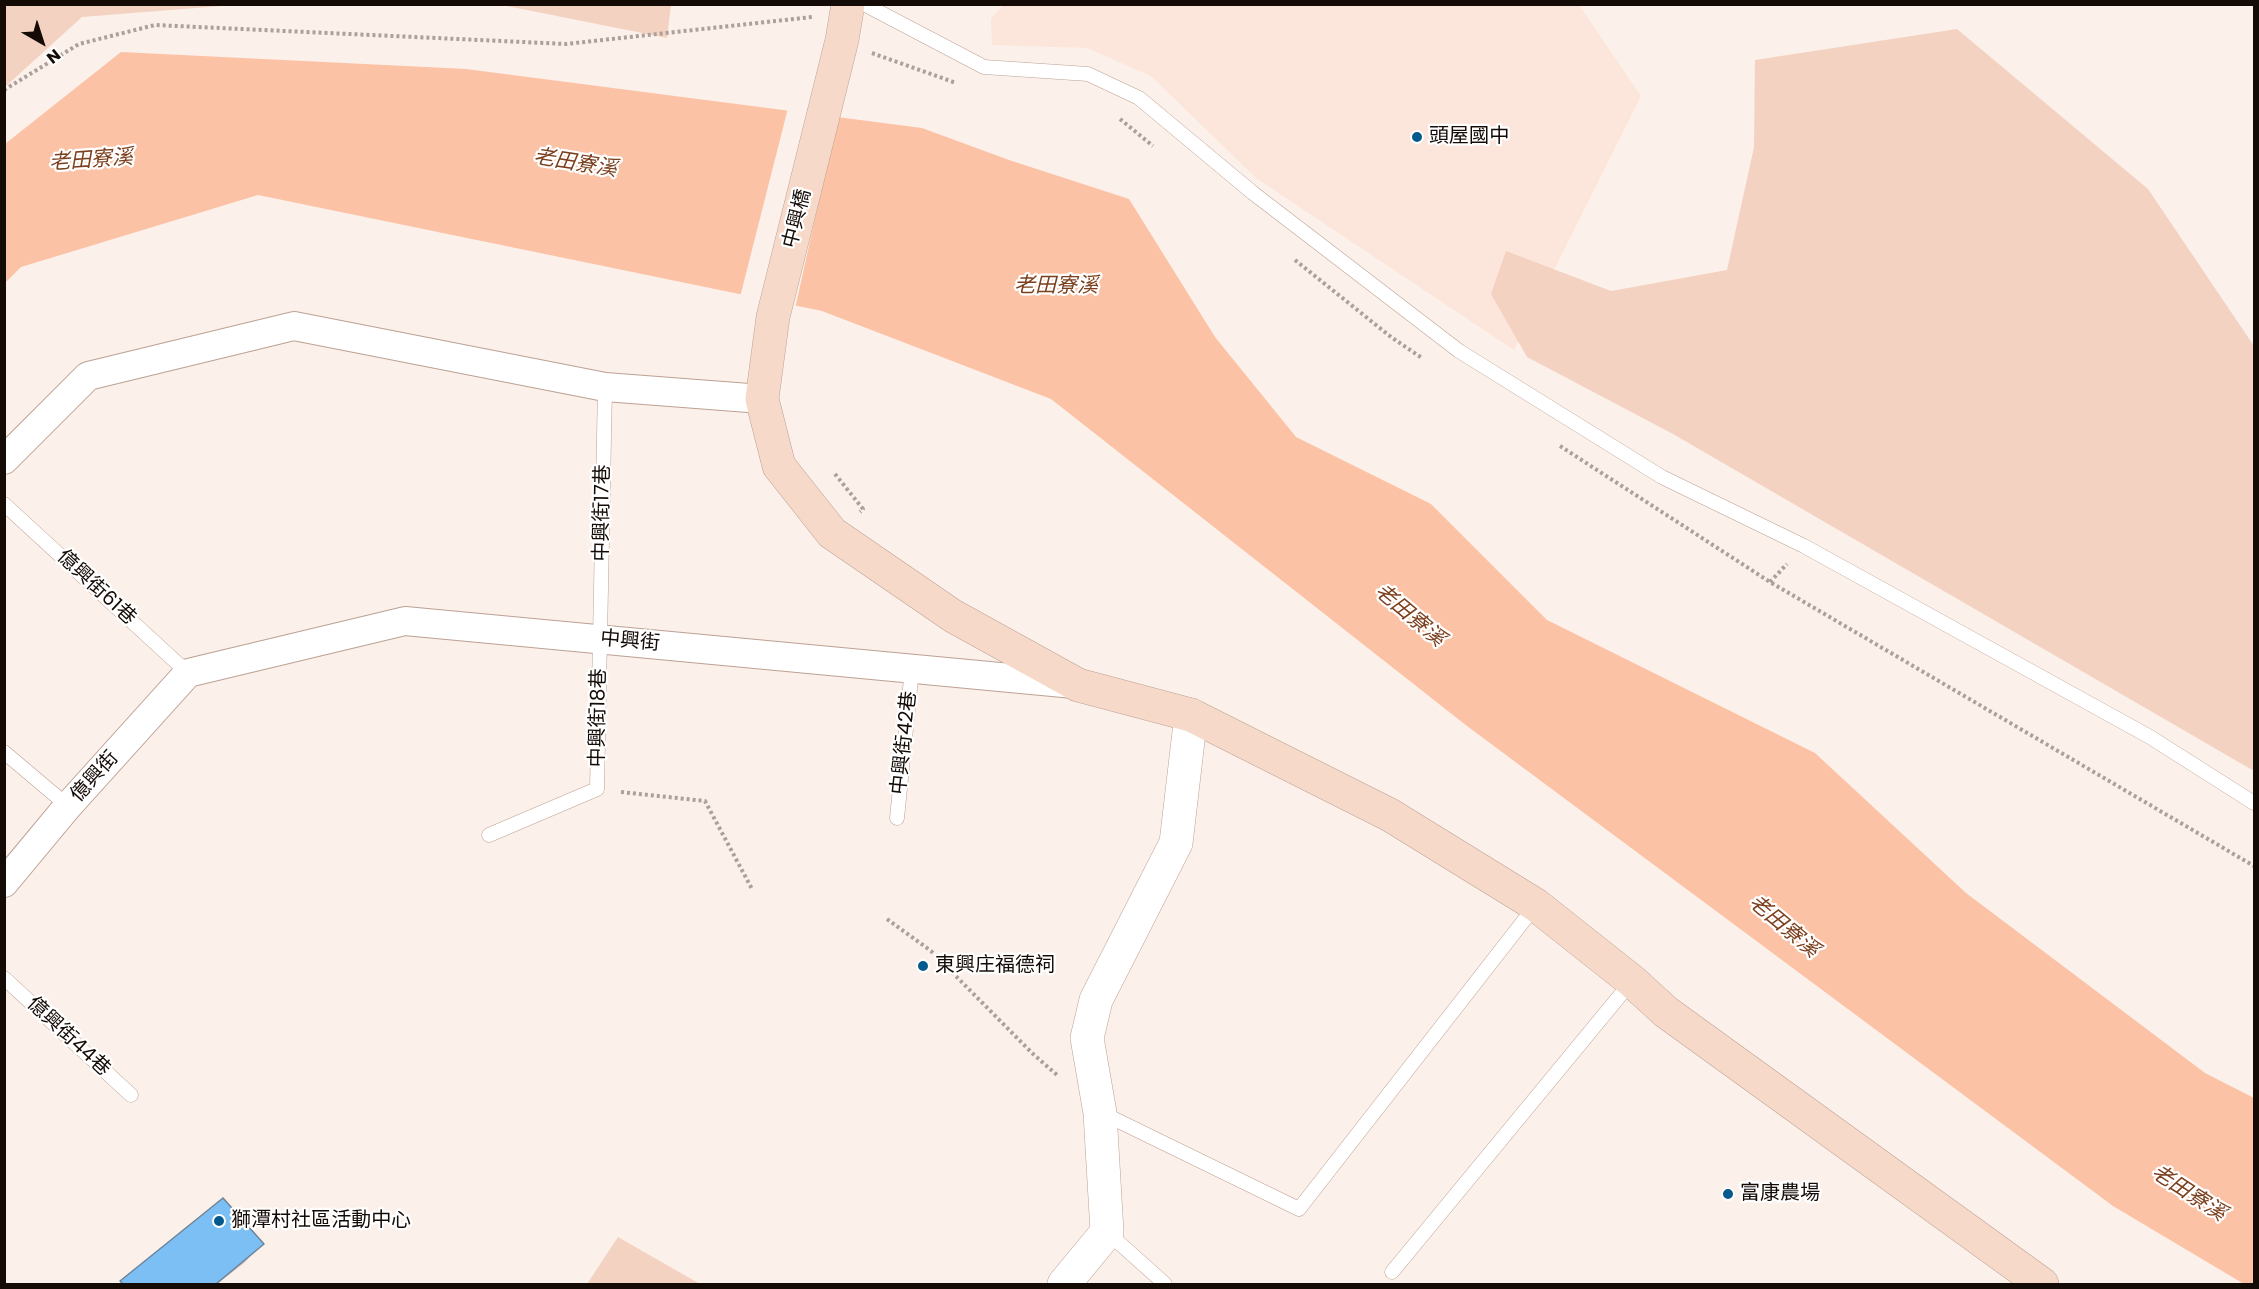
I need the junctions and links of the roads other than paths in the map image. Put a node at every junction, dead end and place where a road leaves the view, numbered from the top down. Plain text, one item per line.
1 (850, 16) edge
2 (605, 387) junction
3 (762, 399) junction
4 (4, 460) edge
5 (4, 504) edge
6 (601, 639) junction
7 (912, 669) junction
8 (188, 673) junction
9 (1078, 685) junction
10 (1191, 715) junction
11 (4, 752) edge
12 (2254, 803) edge
13 (68, 806) junction
14 (897, 818) dead end
15 (489, 835) dead end
16 (4, 883) edge
17 (1536, 905) junction
18 (4, 978) edge
19 (1632, 981) junction
20 (131, 1095) dead end
21 (1100, 1113) junction
22 (1107, 1232) junction
23 (1392, 1272) dead end
24 (1064, 1284) edge
25 (1164, 1284) edge
26 (2042, 1284) edge

1 - 3 main road, 中興橋
1 - 12 lane
2 - 3 street
2 - 4 street
2 - 6 lane, 中興街17巷
3 - 9 main road
5 - 8 lane, 億興街61巷
6 - 7 street, 中興街
6 - 8 street, 中興街
6 - 15 lane, 中興街18巷
7 - 9 street, 中興街
7 - 14 lane, 中興街42巷
8 - 13 street, 億興街
9 - 10 main road
10 - 17 main road
10 - 21 street
11 - 13 lane
13 - 16 street, 億興街
17 - 19 main road
17 - 21 lane
18 - 20 lane, 億興街44巷
19 - 23 lane
19 - 26 main road
21 - 22 street
22 - 24 street
22 - 25 lane

